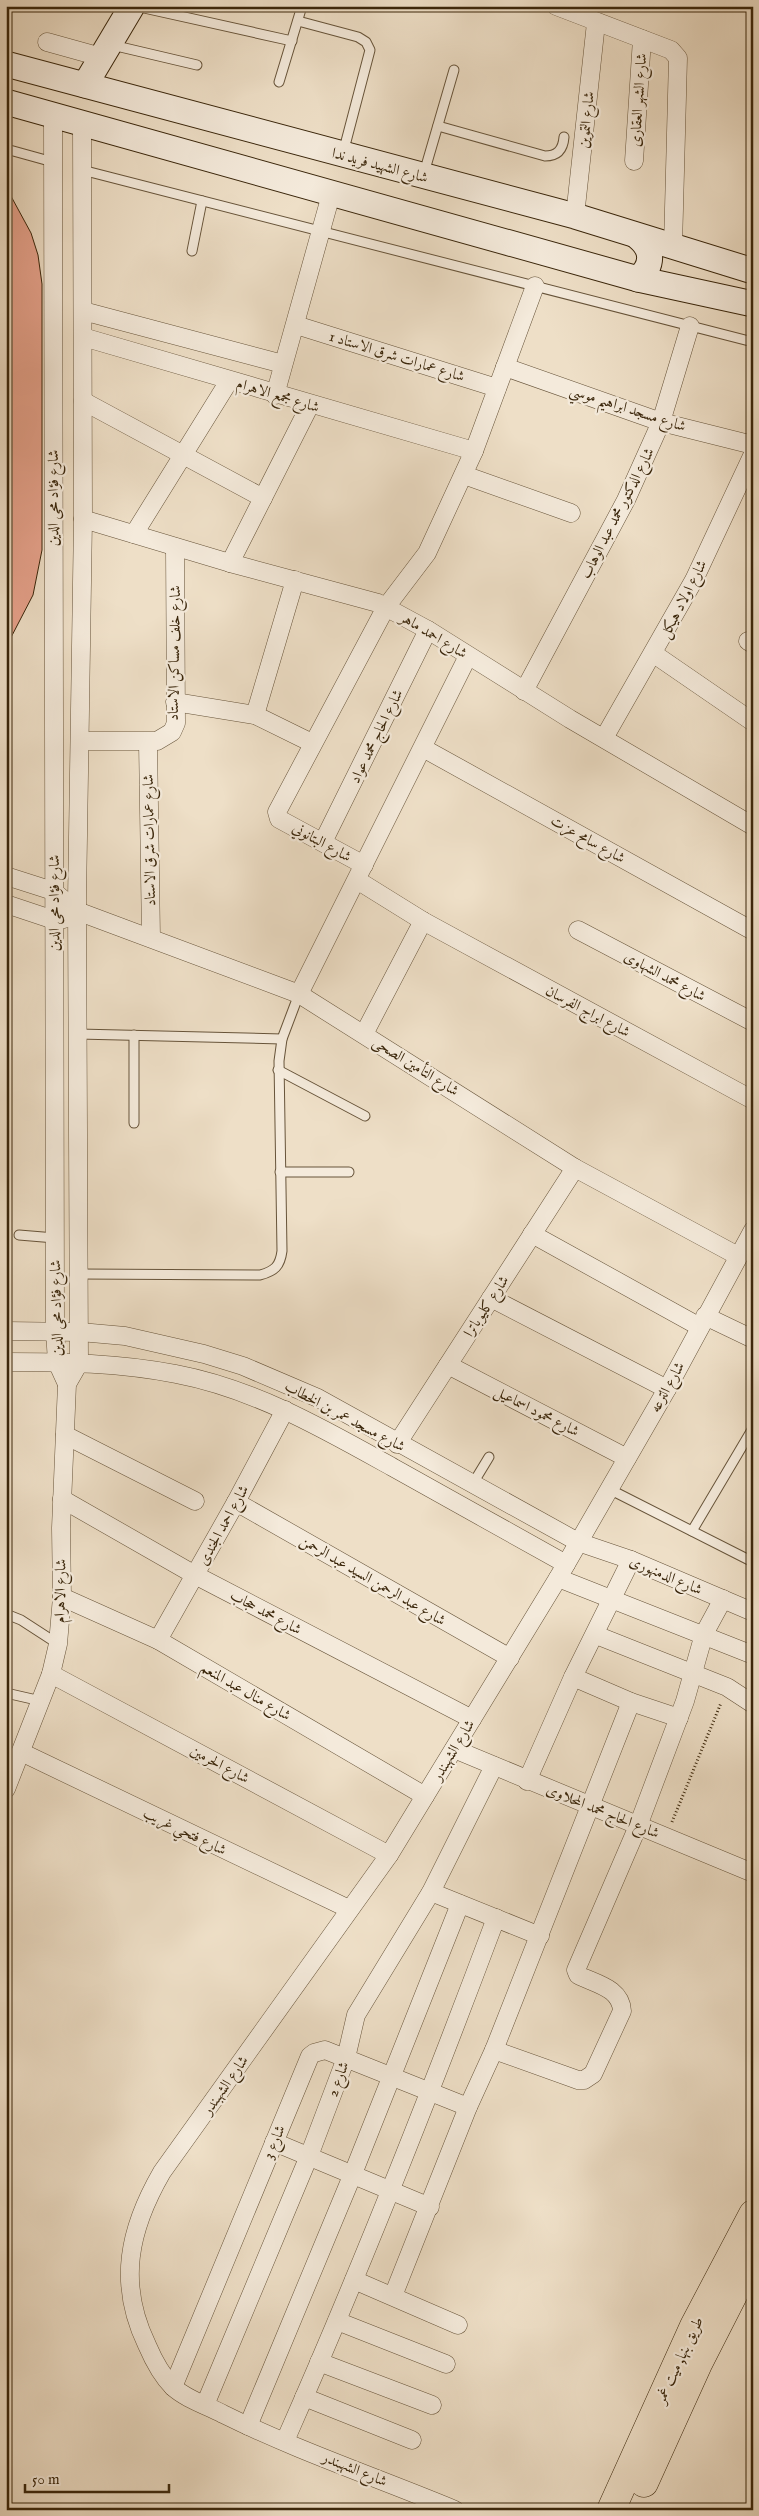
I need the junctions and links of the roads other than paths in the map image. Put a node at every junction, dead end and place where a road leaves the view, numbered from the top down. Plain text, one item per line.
1 (133, 6) edge
2 (302, 6) edge
3 (556, 6) edge
4 (298, 21) junction
5 (596, 23) junction
6 (642, 39) junction
7 (47, 42) dead end
8 (292, 42) junction
9 (105, 51) junction
10 (6, 64) edge
11 (197, 65) dead end
12 (454, 70) dead end
13 (279, 82) dead end
14 (84, 85) junction
15 (6, 102) edge
16 (53, 114) junction
17 (82, 122) junction
18 (438, 126) junction
19 (564, 137) dead end
20 (6, 149) edge
21 (342, 155) junction
22 (634, 161) dead end
23 (53, 162) junction
24 (82, 170) junction
25 (424, 176) junction
26 (332, 191) junction
27 (202, 201) junction
28 (575, 216) junction
29 (320, 231) junction
30 (638, 237) junction
31 (683, 250) junction
32 (192, 251) dead end
33 (753, 271) edge
34 (638, 279) junction
35 (536, 286) junction
36 (683, 290) junction
37 (753, 304) edge
38 (84, 311) junction
39 (296, 325) junction
40 (690, 326) junction
41 (84, 338) junction
42 (753, 342) edge
43 (283, 364) junction
44 (505, 367) junction
45 (229, 381) junction
46 (498, 388) junction
47 (276, 395) junction
48 (84, 401) junction
49 (310, 405) junction
50 (662, 422) junction
51 (753, 446) edge
52 (474, 452) junction
53 (753, 454) edge
54 (183, 455) junction
55 (464, 475) junction
56 (263, 498) junction
57 (571, 513) dead end
58 (84, 519) junction
59 (134, 534) junction
60 (175, 547) junction
61 (230, 563) junction
62 (295, 580) junction
63 (386, 607) junction
64 (428, 630) junction
65 (654, 654) junction
66 (468, 656) junction
67 (524, 691) junction
68 (175, 702) junction
69 (255, 715) junction
70 (753, 722) edge
71 (604, 738) junction
72 (80, 741) junction
73 (148, 742) junction
74 (312, 743) junction
75 (424, 748) junction
76 (753, 826) edge
77 (323, 842) junction
78 (360, 873) junction
79 (6, 876) edge
80 (30, 884) junction
81 (54, 891) junction
82 (6, 904) edge
83 (24, 911) junction
84 (77, 911) junction
85 (54, 920) junction
86 (423, 922) junction
87 (578, 930) dead end
88 (753, 930) edge
89 (151, 938) junction
90 (299, 994) junction
91 (753, 1022) edge
92 (78, 1034) junction
93 (364, 1034) junction
94 (134, 1036) junction
95 (282, 1039) junction
96 (278, 1070) junction
97 (753, 1100) edge
98 (365, 1116) dead end
99 (134, 1122) dead end
100 (575, 1168) junction
101 (280, 1172) junction
102 (349, 1172) dead end
103 (753, 1230) edge
104 (532, 1234) junction
105 (18, 1235) dead end
106 (55, 1238) junction
107 (738, 1256) junction
108 (79, 1274) junction
109 (491, 1298) junction
110 (703, 1321) junction
111 (6, 1331) edge
112 (55, 1331) junction
113 (80, 1332) junction
114 (753, 1339) edge
115 (6, 1362) edge
116 (57, 1362) junction
117 (79, 1363) junction
118 (448, 1365) junction
119 (67, 1384) junction
120 (667, 1389) junction
121 (284, 1410) junction
122 (753, 1428) edge
123 (65, 1435) junction
124 (397, 1444) junction
125 (489, 1457) dead end
126 (627, 1458) junction
127 (472, 1484) junction
128 (609, 1489) junction
129 (62, 1499) junction
130 (195, 1501) dead end
131 (236, 1502) junction
132 (692, 1531) junction
133 (578, 1542) junction
134 (632, 1560) junction
135 (753, 1562) edge
136 (562, 1571) junction
137 (195, 1575) junction
138 (62, 1597) junction
139 (723, 1599) junction
140 (612, 1600) junction
141 (753, 1612) edge
142 (6, 1614) edge
143 (704, 1634) junction
144 (596, 1635) junction
145 (158, 1640) junction
146 (58, 1644) junction
147 (753, 1655) edge
148 (510, 1658) junction
149 (51, 1674) junction
150 (692, 1674) junction
151 (573, 1677) junction
152 (6, 1693) edge
153 (41, 1701) junction
154 (631, 1702) junction
155 (753, 1704) edge
156 (678, 1718) junction
157 (472, 1719) junction
158 (454, 1749) junction
159 (21, 1752) junction
160 (494, 1766) junction
161 (528, 1781) junction
162 (6, 1789) edge
163 (425, 1796) junction
164 (590, 1806) junction
165 (638, 1826) junction
166 (388, 1855) junction
167 (753, 1873) edge
168 (431, 1892) junction
169 (460, 1904) junction
170 (349, 1910) junction
171 (496, 1918) junction
172 (540, 1936) junction
173 (494, 2050) junction
174 (346, 2058) junction
175 (391, 2076) junction
176 (431, 2092) junction
177 (468, 2107) junction
178 (274, 2142) junction
179 (309, 2156) junction
180 (352, 2176) junction
181 (390, 2192) junction
182 (430, 2207) junction
183 (753, 2214) edge
184 (753, 2256) edge
185 (354, 2280) junction
186 (393, 2296) junction
187 (337, 2321) junction
188 (458, 2325) dead end
189 (319, 2362) junction
190 (446, 2364) dead end
191 (173, 2387) junction
192 (304, 2397) junction
193 (205, 2405) junction
194 (432, 2405) dead end
195 (248, 2426) junction
196 (412, 2440) dead end
197 (285, 2441) junction
198 (455, 2510) edge
199 (611, 2510) edge
200 (632, 2510) edge

1 - 8 lane
1 - 9 main road
2 - 4 lane
3 - 5 street
4 - 8 lane
4 - 21 lane
5 - 6 street
5 - 28 street, شارع التموين
6 - 22 street, شارع الشهر العقارى
6 - 31 street
7 - 9 street
8 - 13 lane
9 - 11 lane
9 - 14 main road
10 - 14 main road, شارع الشهيد فريد ندا
12 - 18 lane
14 - 21 main road, شارع الشهيد فريد ندا
15 - 16 main road
16 - 17 main road
16 - 23 street, شارع فؤاد محى الدين
17 - 24 street, شارع فؤاد محى الدين
17 - 26 main road
18 - 19 lane
18 - 25 lane
20 - 23 lane
21 - 25 main road, شارع الشهيد فريد ندا
23 - 24 street
23 - 81 street, شارع فؤاد محى الدين
24 - 27 lane
24 - 38 street, شارع فؤاد محى الدين
25 - 28 main road, شارع الشهيد فريد ندا
26 - 29 street
26 - 34 main road
27 - 29 lane
27 - 32 lane
28 - 30 main road, شارع الشهيد فريد ندا
29 - 35 lane
29 - 39 street
30 - 31 main road, شارع الشهيد فريد ندا
30 - 34 main road
31 - 33 main road, شارع الشهيد فريد ندا
31 - 36 main road
34 - 36 main road
35 - 40 lane
35 - 44 street
36 - 37 main road
38 - 41 street, شارع فؤاد محى الدين
38 - 43 street
39 - 43 street
39 - 46 street, شارع عمارات شرق الاستاد 1
40 - 42 lane
40 - 50 street, شارع الدكتور محمد عبد الوهاب
41 - 45 street, شارع مجمع الاهرام
41 - 48 street, شارع فؤاد محى الدين
43 - 47 street
44 - 46 street
44 - 50 street, شارع مسجد ابراهيم موسي
45 - 47 street, شارع مجمع الاهرام
45 - 54 street
46 - 52 street
47 - 49 street, شارع مجمع الاهرام
48 - 54 street
48 - 58 street, شارع فؤاد محى الدين
49 - 52 street, شارع مجمع الاهرام
49 - 56 street
50 - 51 street, شارع مسجد ابراهيم موسي
50 - 67 street, شارع الدكتور محمد عبد الوهاب
52 - 55 street
53 - 65 street, شارع اولاد هيكل
54 - 56 street
54 - 59 street
55 - 57 street
55 - 63 street
56 - 61 street
58 - 59 street, شارع احمد ماهر
58 - 72 street, شارع فؤاد محى الدين
59 - 60 street, شارع احمد ماهر
60 - 61 street, شارع احمد ماهر
60 - 68 street, شارع خلف مساكن الاستاد
61 - 62 street, شارع احمد ماهر
62 - 63 street, شارع احمد ماهر
62 - 69 street
63 - 64 street, شارع احمد ماهر
63 - 74 street
64 - 66 street, شارع احمد ماهر
64 - 77 street, شارع الحاج محمد عواد
65 - 70 street
65 - 71 street, شارع اولاد هيكل
66 - 67 street, شارع احمد ماهر
66 - 75 street
67 - 71 street, شارع احمد ماهر
68 - 69 street
68 - 73 street, شارع خلف مساكن الاستاد
69 - 74 street
71 - 76 street, شارع احمد ماهر
72 - 73 street
72 - 84 street, شارع فؤاد محى الدين
73 - 89 street, شارع عمارات شرق الاستاد
74 - 77 street, شارع البتانوني
75 - 78 street
75 - 88 street, شارع سامح عزت
77 - 78 street, شارع البتانوني
78 - 86 street, شارع البتانوني
78 - 90 street
79 - 80 street
80 - 81 street
80 - 83 street
81 - 84 street
81 - 85 street, شارع فؤاد محى الدين
82 - 83 street
83 - 85 street
84 - 85 street
84 - 89 street, شارع التأمين الصحى
84 - 92 street, شارع فؤاد محى الدين
85 - 106 street, شارع فؤاد محى الدين
86 - 93 street
86 - 97 street, شارع ابراج الفرسان
87 - 91 street, شارع محمد الشهاوى
89 - 90 street, شارع التأمين الصحى
90 - 93 street, شارع التأمين الصحى
90 - 95 lane
92 - 94 lane
92 - 108 street, شارع فؤاد محى الدين
93 - 100 street, شارع التأمين الصحى
94 - 95 lane
94 - 99 lane
95 - 96 lane
96 - 98 lane
96 - 101 lane
100 - 104 street, شارع كليوباترا
100 - 107 street, شارع التأمين الصحى
101 - 102 lane
101 - 108 lane
103 - 107 street, شارع الترعه
104 - 109 street, شارع كليوباترا
104 - 110 street
105 - 106 lane
106 - 112 street, شارع فؤاد محى الدين
107 - 110 street, شارع الترعه
108 - 113 street, شارع فؤاد محى الدين
109 - 118 street, شارع كليوباترا
109 - 120 street
110 - 114 street
110 - 120 street, شارع الترعه
111 - 112 street, شارع مسجد عمر بن الخطاب
112 - 113 street, شارع مسجد عمر بن الخطاب
112 - 116 street, شارع فؤاد محى الدين
113 - 117 street, شارع فؤاد محى الدين
113 - 124 street, شارع مسجد عمر بن الخطاب
115 - 116 street, شارع مسجد عمر بن الخطاب
116 - 117 street, شارع مسجد عمر بن الخطاب
116 - 119 street, شارع فؤاد محى الدين
117 - 119 street, شارع فؤاد محى الدين
117 - 121 street, شارع مسجد عمر بن الخطاب
118 - 124 street, شارع كليوباترا
118 - 126 street, شارع محمود اسماعيل
119 - 123 street, شارع الاهرام
120 - 126 street, شارع الترعه
121 - 131 street, شارع احمد الجندى
121 - 136 street, شارع مسجد عمر بن الخطاب
122 - 132 lane
123 - 129 street, شارع الاهرام
123 - 130 street
124 - 127 street, شارع مسجد عمر بن الخطاب
125 - 127 lane
126 - 128 street, شارع الترعه
127 - 133 street, شارع مسجد عمر بن الخطاب
128 - 132 lane
128 - 133 street, شارع الترعه
129 - 137 street, شارع محمد حجاب
129 - 138 street, شارع الاهرام
131 - 137 street, شارع احمد الجندى
131 - 148 street, شارع عبد الرحمن السيد عبد الرحمن
132 - 135 lane
133 - 134 street, شارع الدمنهورى
133 - 136 street, شارع الشهبندر
134 - 139 street, شارع الدمنهورى
134 - 140 street
136 - 140 street, شارع مسجد عمر بن الخطاب
136 - 148 street, شارع الشهبندر
137 - 145 street, شارع احمد الجندى
137 - 157 street, شارع محمد حجاب
138 - 145 street, شارع منال عبد المنعم
138 - 146 street, شارع الاهرام
139 - 141 street, شارع الدمنهورى
139 - 143 street
140 - 143 street, شارع مسجد عمر بن الخطاب
140 - 144 street
142 - 146 lane
143 - 147 street, شارع مسجد عمر بن الخطاب
143 - 150 street
144 - 150 street
144 - 151 street
145 - 163 street, شارع منال عبد المنعم
146 - 149 street, شارع الاهرام
148 - 157 street, شارع الشهبندر
149 - 153 street, شارع الاهرام
149 - 166 street, شارع الحرمين
150 - 155 street
150 - 156 street
151 - 154 street
151 - 161 street
152 - 153 lane
153 - 159 street, شارع الاهرام
154 - 156 street
154 - 164 street
156 - 165 street
157 - 158 street, شارع الشهبندر
158 - 160 street, شارع الحاج محمد المحلاوى
158 - 163 street, شارع الشهبندر
159 - 162 street, شارع الاهرام
159 - 170 street, شارع فتحي غريب
160 - 161 street, شارع الحاج محمد المحلاوى
160 - 168 street, شارع 2
161 - 164 street, شارع الحاج محمد المحلاوى
163 - 166 street, شارع الشهبندر
164 - 165 street, شارع الحاج محمد المحلاوى
164 - 172 street
165 - 167 street, شارع الحاج محمد المحلاوى
165 - 173 street
166 - 170 street, شارع الشهبندر
168 - 169 street
168 - 174 street, شارع 2
169 - 171 street
169 - 175 street
170 - 191 street, شارع الشهبندر
171 - 172 street
171 - 176 street
172 - 173 street
173 - 177 street
174 - 175 street, شارع 3
174 - 178 street, شارع 3
174 - 179 street, شارع 2
175 - 176 street, شارع 3
175 - 180 street
176 - 177 street, شارع 3
176 - 181 street
177 - 182 street
178 - 179 street
178 - 191 street, شارع 3
179 - 180 street
179 - 193 street, شارع 2
180 - 181 street
180 - 195 street
181 - 182 street
181 - 185 street
182 - 186 street
183 - 199 highway, طريق بنها, ميت غمر
184 - 200 highway, طريق بنها, ميت غمر
185 - 186 street
185 - 187 street
186 - 188 street
187 - 189 street
187 - 190 street
189 - 192 street
189 - 194 street
191 - 193 street, شارع الشهبندر
192 - 196 street
192 - 197 street
193 - 195 street, شارع الشهبندر
195 - 197 street, شارع الشهبندر
197 - 198 street, شارع الشهبندر

